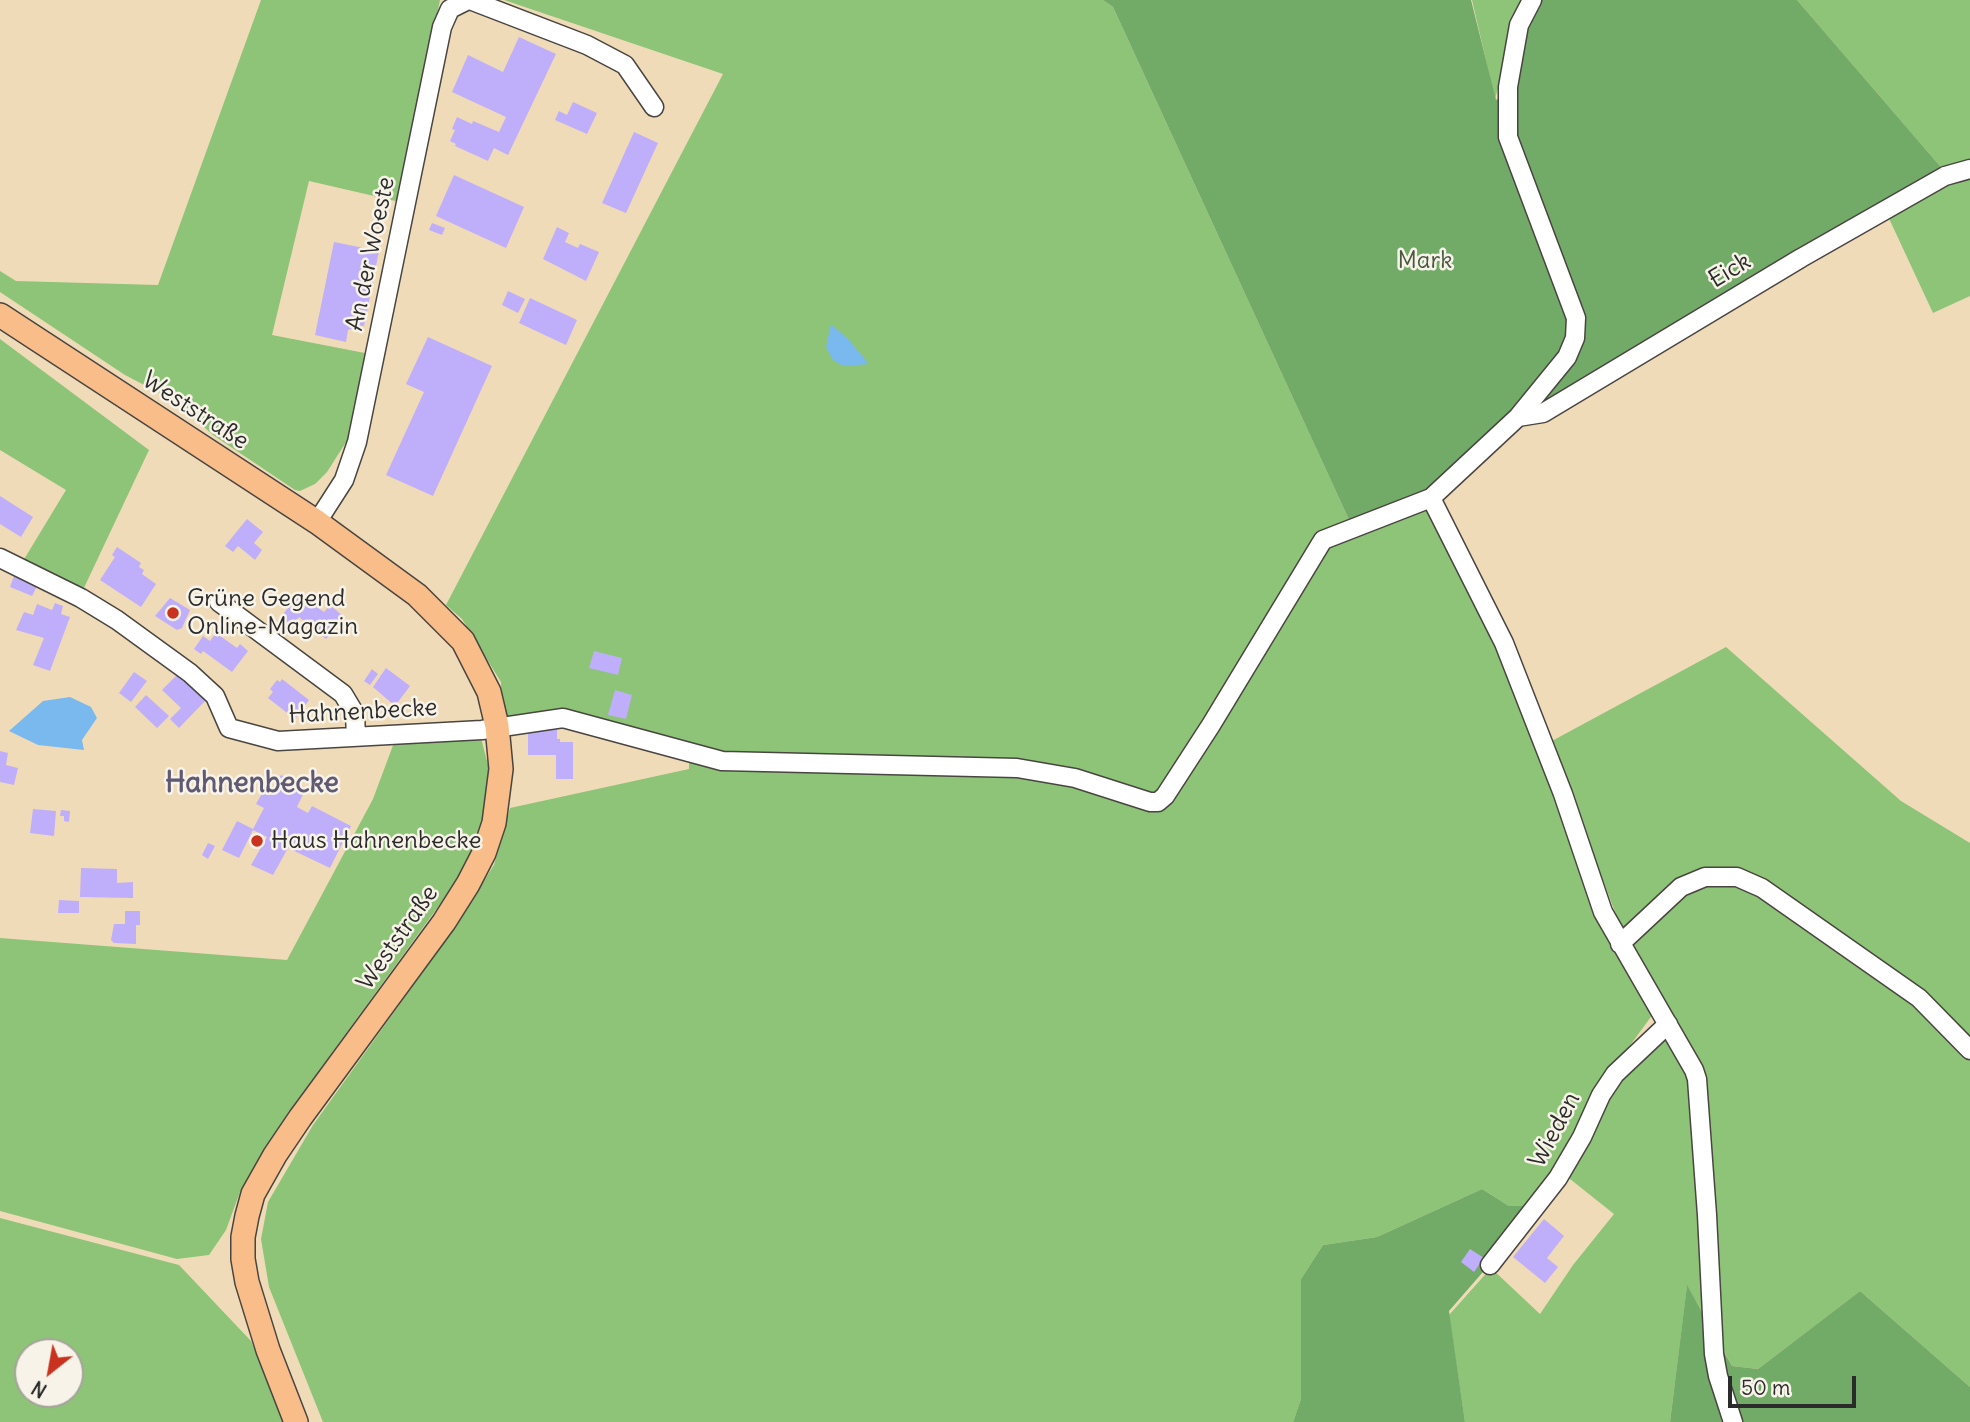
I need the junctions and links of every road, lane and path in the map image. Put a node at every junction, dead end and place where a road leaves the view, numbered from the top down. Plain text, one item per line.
1 (469, 0) edge
2 (1532, 0) edge
3 (450, 5) edge
4 (654, 107) dead end
5 (1970, 169) edge
6 (0, 315) edge
7 (1518, 416) junction
8 (1431, 498) junction
9 (317, 522) junction
10 (0, 558) edge
11 (219, 602) dead end
12 (497, 726) junction
13 (356, 737) junction
14 (1620, 944) junction
15 (1668, 1024) junction
16 (1970, 1050) edge
17 (1490, 1265) dead end
18 (296, 1422) edge
19 (1733, 1422) edge

1 - 3 street, An der Woeste
1 - 4 street, An der Woeste
2 - 7 street
3 - 9 street, An der Woeste
5 - 7 street, Eick
6 - 9 main road, Weststraße
7 - 8 street
8 - 12 street, Hahnenbecke
8 - 14 street
9 - 12 main road, Weststraße
10 - 13 street, Hahnenbecke
11 - 13 street
12 - 13 street, Hahnenbecke
12 - 18 main road, Weststraße
14 - 15 street
14 - 16 street
15 - 17 street, Wieden
15 - 19 street

